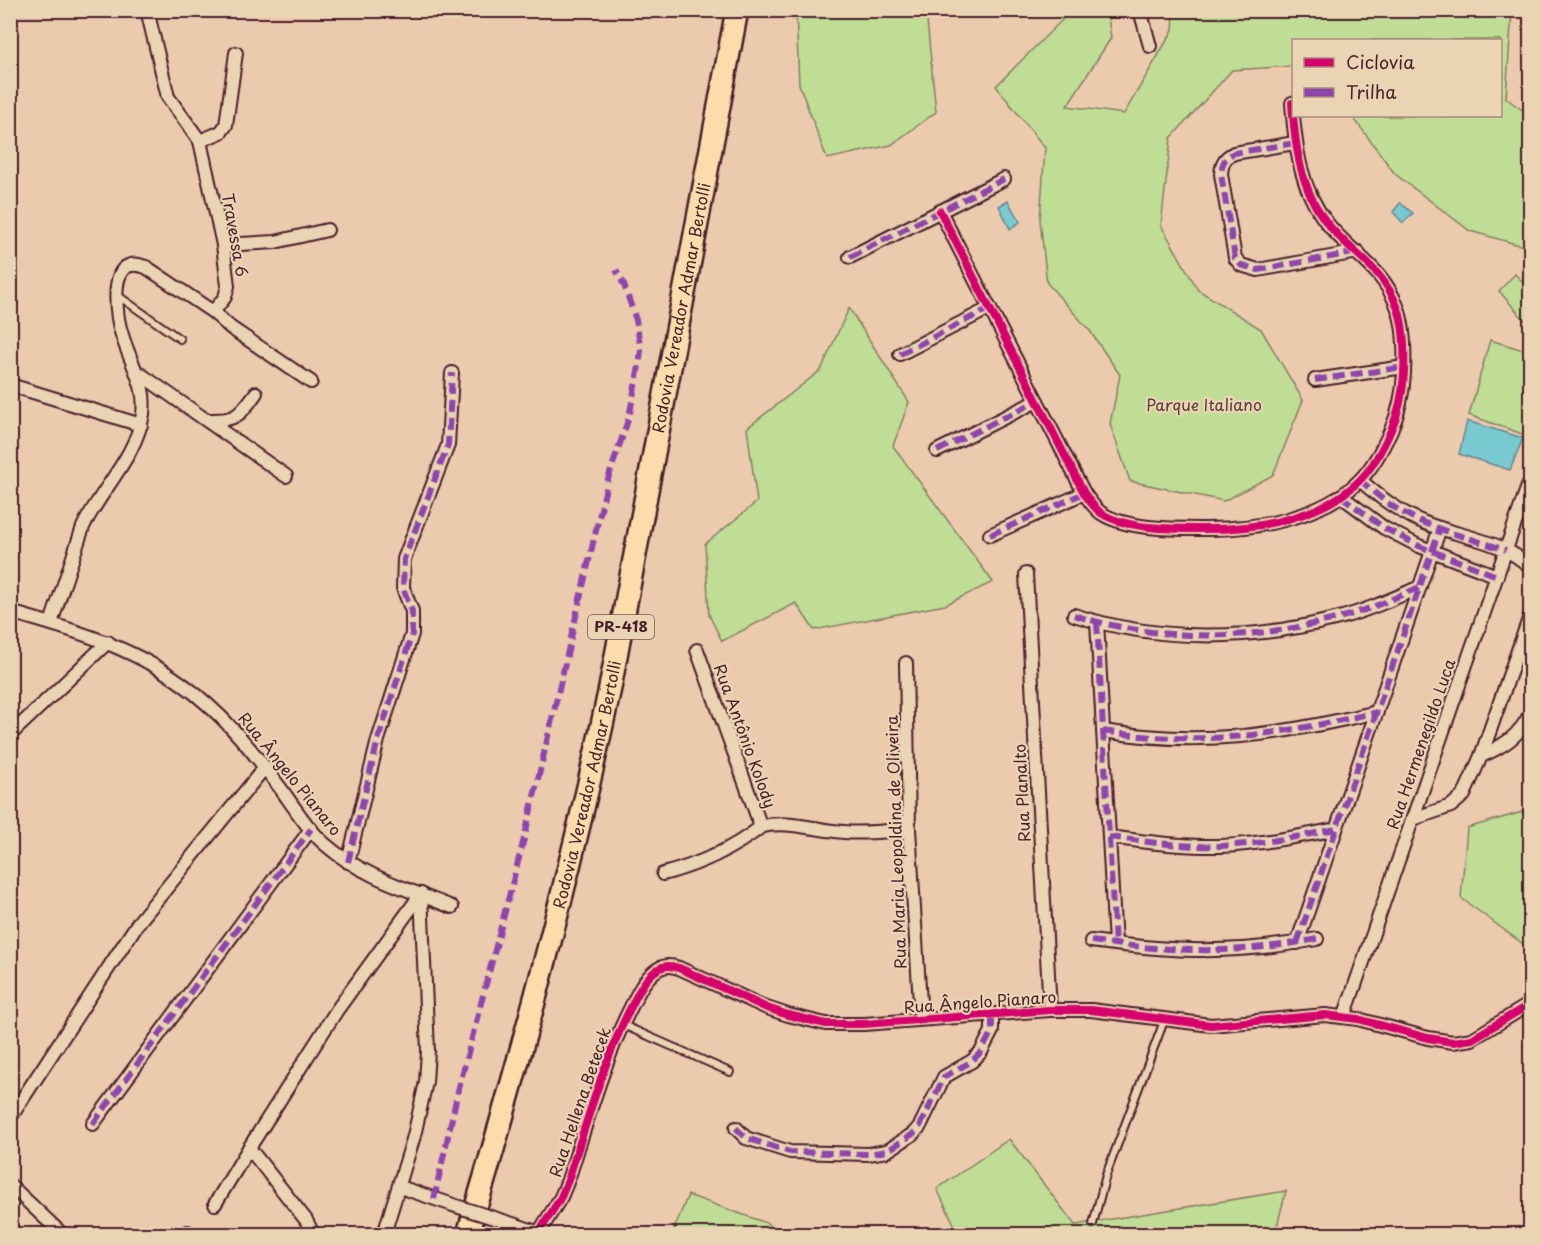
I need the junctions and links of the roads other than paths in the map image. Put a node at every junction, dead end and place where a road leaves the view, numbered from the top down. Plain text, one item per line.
1 (147, 10) edge
2 (738, 10) edge
3 (1140, 10) edge
4 (1150, 46) dead end
5 (236, 53) dead end
6 (1293, 117) edge
7 (200, 141) junction
8 (1295, 143) junction
9 (1004, 179) dead end
10 (940, 211) junction
11 (327, 230) dead end
12 (223, 245) junction
13 (1358, 252) junction
14 (850, 257) dead end
15 (117, 295) junction
16 (990, 308) junction
17 (213, 312) junction
18 (180, 339) dead end
19 (900, 354) dead end
20 (1404, 367) junction
21 (136, 371) junction
22 (452, 373) dead end
23 (1315, 380) dead end
24 (311, 382) dead end
25 (10, 385) edge
26 (256, 393) dead end
27 (1037, 401) junction
28 (208, 420) junction
29 (141, 425) junction
30 (937, 451) dead end
31 (286, 476) dead end
32 (1360, 480) junction
33 (1529, 483) edge
34 (1083, 493) junction
35 (1341, 496) junction
36 (1440, 528) junction
37 (990, 535) dead end
38 (1506, 550) junction
39 (1432, 552) junction
40 (1530, 567) edge
41 (1026, 574) dead end
42 (1497, 576) junction
43 (1420, 587) junction
44 (10, 612) edge
45 (1074, 615) dead end
46 (1530, 616) edge
47 (1097, 622) junction
48 (51, 623) junction
49 (1528, 637) edge
50 (108, 642) junction
51 (697, 650) dead end
52 (906, 663) dead end
53 (1377, 712) junction
54 (1530, 714) edge
55 (1103, 731) junction
56 (10, 735) edge
57 (1481, 756) junction
58 (265, 767) junction
59 (1413, 819) junction
60 (761, 827) junction
61 (311, 829) junction
62 (909, 829) junction
63 (1336, 829) junction
64 (1109, 837) junction
65 (348, 862) junction
66 (663, 874) dead end
67 (421, 894) junction
68 (452, 907) dead end
69 (1317, 939) dead end
70 (1091, 940) dead end
71 (1297, 943) junction
72 (1115, 944) junction
73 (679, 968) joint
74 (1530, 1004) edge
75 (1050, 1010) junction
76 (992, 1014) junction
77 (1344, 1017) junction
78 (921, 1019) junction
79 (1164, 1021) junction
80 (622, 1024) junction
81 (730, 1072) dead end
82 (10, 1118) edge
83 (93, 1124) dead end
84 (736, 1128) dead end
85 (249, 1148) junction
86 (10, 1185) edge
87 (400, 1187) junction
88 (215, 1204) dead end
89 (1093, 1224) dead end
90 (62, 1234) edge
91 (313, 1234) edge
92 (384, 1234) edge
93 (468, 1234) edge
94 (539, 1234) edge

1 - 7 street, Travessa 6
2 - 93 highway, Rodovia Vereador Admar Bertolli / PR-418
3 - 4 street
5 - 7 street
6 - 8 street
7 - 12 street, Travessa 6
8 - 13 street
8 - 13 street
9 - 10 street
10 - 14 street
10 - 16 street
11 - 12 street
12 - 17 street, Travessa 6
13 - 20 street
15 - 17 street
15 - 18 lane
15 - 21 street
16 - 19 street
16 - 27 street
17 - 24 street
20 - 23 street
20 - 32 street
21 - 28 street
21 - 29 street
22 - 65 street
25 - 29 street
26 - 28 street
27 - 30 street
27 - 34 street
28 - 31 street
29 - 48 street
32 - 35 street
32 - 36 street
33 - 38 street, Rua Hermenegildo Luca
34 - 35 street
34 - 37 street
35 - 39 street
36 - 38 street
36 - 39 street
38 - 40 street
38 - 42 street, Rua Hermenegildo Luca
39 - 42 street
39 - 43 street
41 - 75 street, Rua Planalto
42 - 59 street, Rua Hermenegildo Luca
43 - 47 street
43 - 53 street
44 - 48 street, Rua Ângelo Pianaro
45 - 47 street
46 - 49 street
47 - 55 street
48 - 50 street, Rua Ângelo Pianaro
49 - 57 street
50 - 56 street
50 - 58 street, Rua Ângelo Pianaro
51 - 60 street, Rua Antônio Kolody
52 - 62 street, Rua Maria Leopoldina de Oliveira
53 - 55 street
53 - 63 street
54 - 57 street
55 - 64 street
57 - 59 street
58 - 61 street, Rua Ângelo Pianaro
58 - 82 street
59 - 77 street, Rua Hermenegildo Luca
60 - 62 street, Rua Antônio Kolody
60 - 66 street
61 - 65 street, Rua Ângelo Pianaro
61 - 83 street
62 - 78 street, Rua Maria Leopoldina de Oliveira
63 - 64 street
63 - 71 street
64 - 72 street
65 - 67 street, Rua Ângelo Pianaro
67 - 68 street, Rua Ângelo Pianaro
67 - 85 street
67 - 87 street
69 - 71 street
70 - 72 street
71 - 72 street
73 - 78 street, Rua Ângelo Pianaro
73 - 80 street, Rua Hellena Betecek
74 - 77 street, Rua Ângelo Pianaro
75 - 76 street, Rua Ângelo Pianaro
75 - 79 street, Rua Ângelo Pianaro
76 - 78 street, Rua Ângelo Pianaro
76 - 84 street
77 - 79 street, Rua Ângelo Pianaro
79 - 89 lane
80 - 81 lane
80 - 94 street, Rua Hellena Betecek
85 - 88 street
85 - 91 street
86 - 90 street
87 - 92 street
87 - 94 street, bridge

